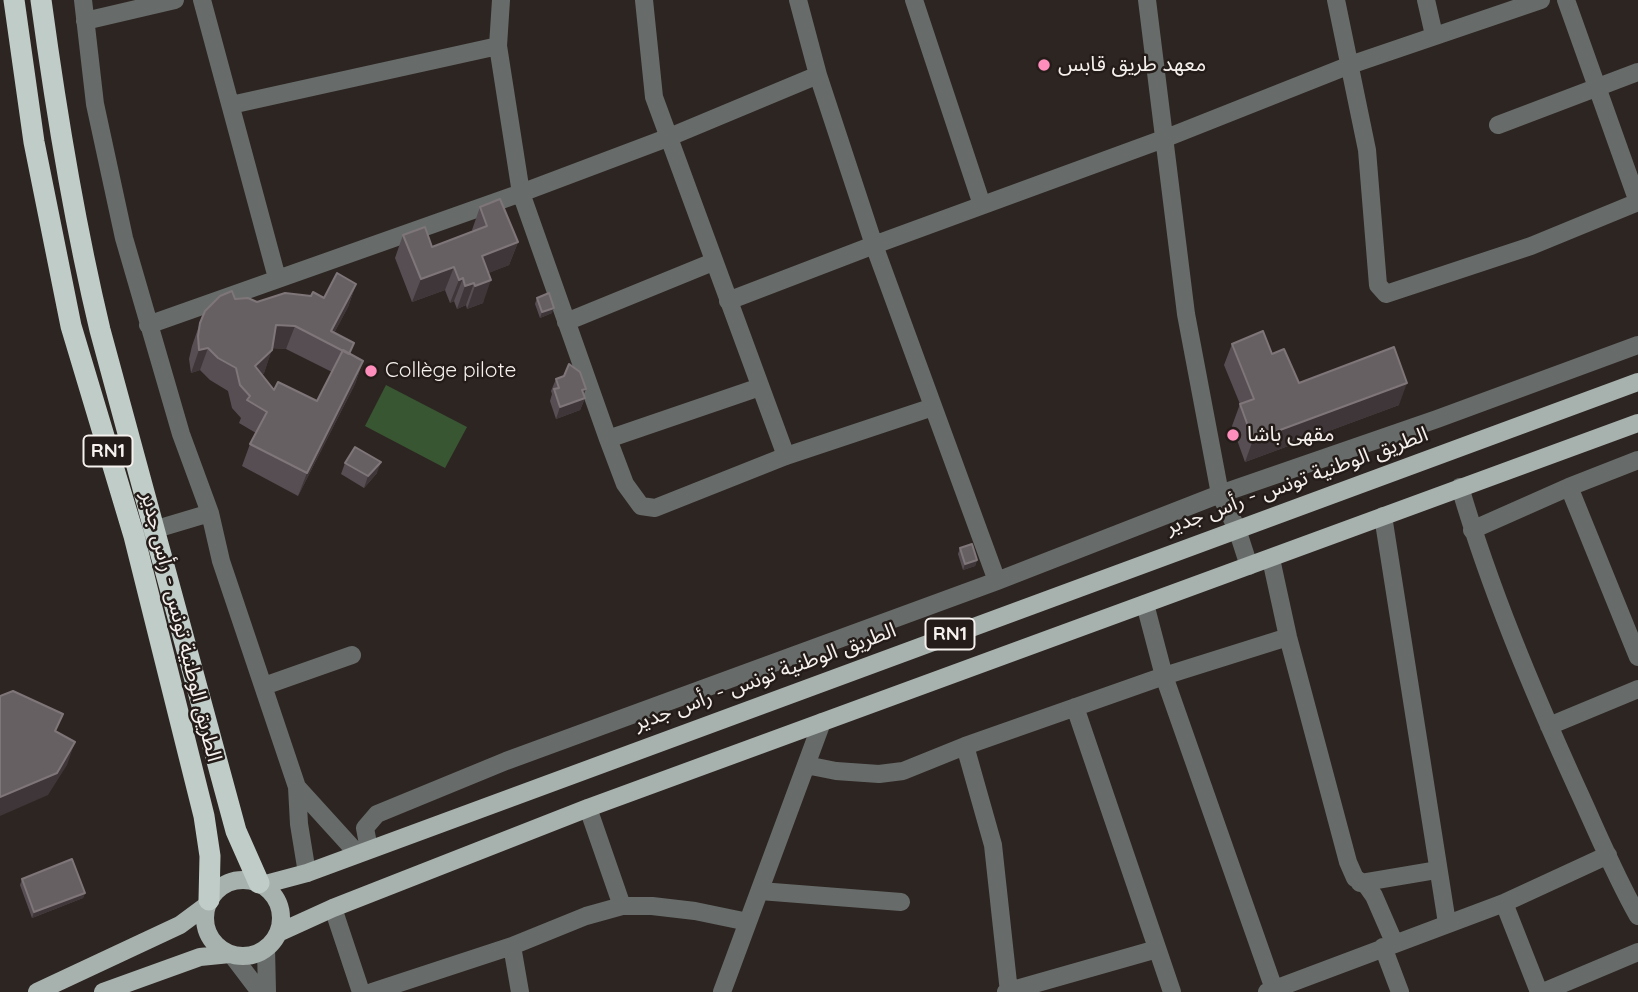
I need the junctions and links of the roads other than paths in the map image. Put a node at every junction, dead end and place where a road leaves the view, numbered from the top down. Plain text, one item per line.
1 (14, 0) edge
2 (41, 0) edge
3 (83, 0) edge
4 (175, 0) edge
5 (202, 0) edge
6 (501, 0) edge
7 (644, 0) edge
8 (798, 0) edge
9 (914, 0) edge
10 (1147, 0) edge
11 (1336, 0) edge
12 (1426, 0) edge
13 (1541, 0) edge
14 (1566, 0) edge
15 (1515, 5) edge
16 (85, 21) junction
17 (1434, 35) junction
18 (498, 46) junction
19 (1350, 65) junction
20 (1638, 72) edge
21 (818, 75) junction
22 (1596, 87) junction
23 (231, 105) junction
24 (1498, 125) dead end
25 (667, 138) junction
26 (1166, 138) junction
27 (521, 193) junction
28 (1638, 202) edge
29 (982, 205) junction
30 (874, 245) junction
31 (713, 262) junction
32 (277, 278) junction
33 (728, 302) junction
34 (566, 322) junction
35 (148, 325) junction
36 (1638, 345) edge
37 (1638, 382) edge
38 (760, 387) junction
39 (933, 407) junction
40 (1638, 423) edge
41 (608, 439) junction
42 (786, 456) junction
43 (1638, 460) edge
44 (1460, 487) junction
45 (1569, 487) junction
46 (1220, 494) junction
47 (210, 513) junction
48 (1383, 516) junction
49 (1237, 528) junction
50 (156, 530) junction
51 (1472, 530) junction
52 (134, 536) junction
53 (1270, 559) junction
54 (1249, 566) junction
55 (997, 581) junction
56 (1145, 604) junction
57 (1288, 637) junction
58 (352, 654) dead end
59 (1638, 657) edge
60 (1164, 676) junction
61 (264, 686) junction
62 (1638, 689) edge
63 (1075, 707) junction
64 (822, 722) junction
65 (1549, 726) junction
66 (965, 746) junction
67 (806, 765) junction
68 (297, 787) junction
69 (588, 808) junction
70 (363, 851) junction
71 (1608, 855) junction
72 (1437, 870) junction
73 (307, 873) junction
74 (1360, 883) junction
75 (261, 884) junction
76 (760, 891) junction
77 (901, 902) dead end
78 (208, 903) junction
79 (1504, 903) junction
80 (622, 906) junction
81 (333, 908) junction
82 (1638, 916) edge
83 (748, 922) junction
84 (1447, 923) junction
85 (278, 933) junction
86 (1389, 945) junction
87 (512, 946) junction
88 (266, 948) junction
89 (1157, 949) junction
90 (1638, 952) edge
91 (231, 954) junction
92 (1271, 991) edge
93 (37, 992) edge
94 (103, 992) edge
95 (260, 992) edge
96 (267, 992) edge
97 (362, 992) edge
98 (373, 992) edge
99 (520, 992) edge
100 (722, 992) edge
101 (1008, 992) edge
102 (1172, 992) edge
103 (1400, 992) edge
104 (1541, 992) edge

1 - 52 highway, الطريق الوطنية تونس - رأس جدير / RN1
2 - 50 highway, الطريق الوطنية تونس - رأس جدير / RN1
3 - 16 street
4 - 16 street
5 - 23 street
6 - 18 street
7 - 25 street
8 - 21 street
9 - 29 street
10 - 26 street
11 - 19 street
12 - 17 street
13 - 15 street
14 - 22 street
15 - 17 street
16 - 35 street
17 - 19 street
18 - 23 street
18 - 27 street
19 - 26 street
19 - 28 street
20 - 22 street
21 - 25 street
21 - 30 street
22 - 24 street
22 - 28 street
23 - 32 street
25 - 27 street
25 - 31 street
26 - 29 street
26 - 46 street
27 - 32 street
27 - 34 street
29 - 30 street
30 - 33 street
30 - 39 street
31 - 33 street
31 - 34 street
32 - 35 street
33 - 38 street
34 - 41 street
35 - 47 street
36 - 46 street
37 - 49 main road, الطريق الوطنية تونس - رأس جدير / RN1
38 - 41 street
38 - 42 street
39 - 42 street
39 - 55 street
40 - 44 main road, RN1
41 - 42 street
43 - 45 street
44 - 48 main road, RN1
44 - 51 street
45 - 51 street
45 - 59 street
46 - 49 street
46 - 55 street
47 - 50 street
47 - 61 street
48 - 53 main road, RN1
48 - 72 street
49 - 54 street
49 - 70 main road, الطريق الوطنية تونس - رأس جدير / RN1
50 - 52 street
50 - 75 highway, الطريق الوطنية تونس - رأس جدير / RN1
51 - 65 street
52 - 78 highway, الطريق الوطنية تونس - رأس جدير / RN1
53 - 54 main road, RN1
53 - 57 street
54 - 56 main road, RN1
55 - 70 street
56 - 60 street
56 - 64 main road, RN1
57 - 60 street
57 - 74 street
58 - 61 street
60 - 63 street
60 - 92 street
61 - 68 street
62 - 65 street
63 - 66 street
63 - 89 street
64 - 67 street
64 - 69 main road, RN1
65 - 71 street
66 - 67 street
66 - 101 street
67 - 76 street
68 - 70 street
68 - 73 street
69 - 80 street
69 - 81 main road, RN1
70 - 73 main road, الطريق الوطنية تونس - رأس جدير / RN1
71 - 79 street
71 - 82 street
72 - 74 street
72 - 84 street
73 - 75 main road, الطريق الوطنية تونس - رأس جدير / RN1
74 - 86 street
75 - 78 main road, RN1
75 - 85 main road, RN1
76 - 77 street
76 - 83 street
78 - 91 main road, RN1
78 - 93 main road, RN1
79 - 84 street
79 - 104 street
80 - 83 street
80 - 87 street
81 - 85 main road, RN1
81 - 97 street
83 - 100 street
84 - 86 street
85 - 88 main road, RN1
86 - 92 street
86 - 103 street
87 - 98 street
87 - 99 street
88 - 91 main road
88 - 96 street
89 - 101 street
89 - 102 street
90 - 104 street
91 - 94 main road
91 - 95 street

